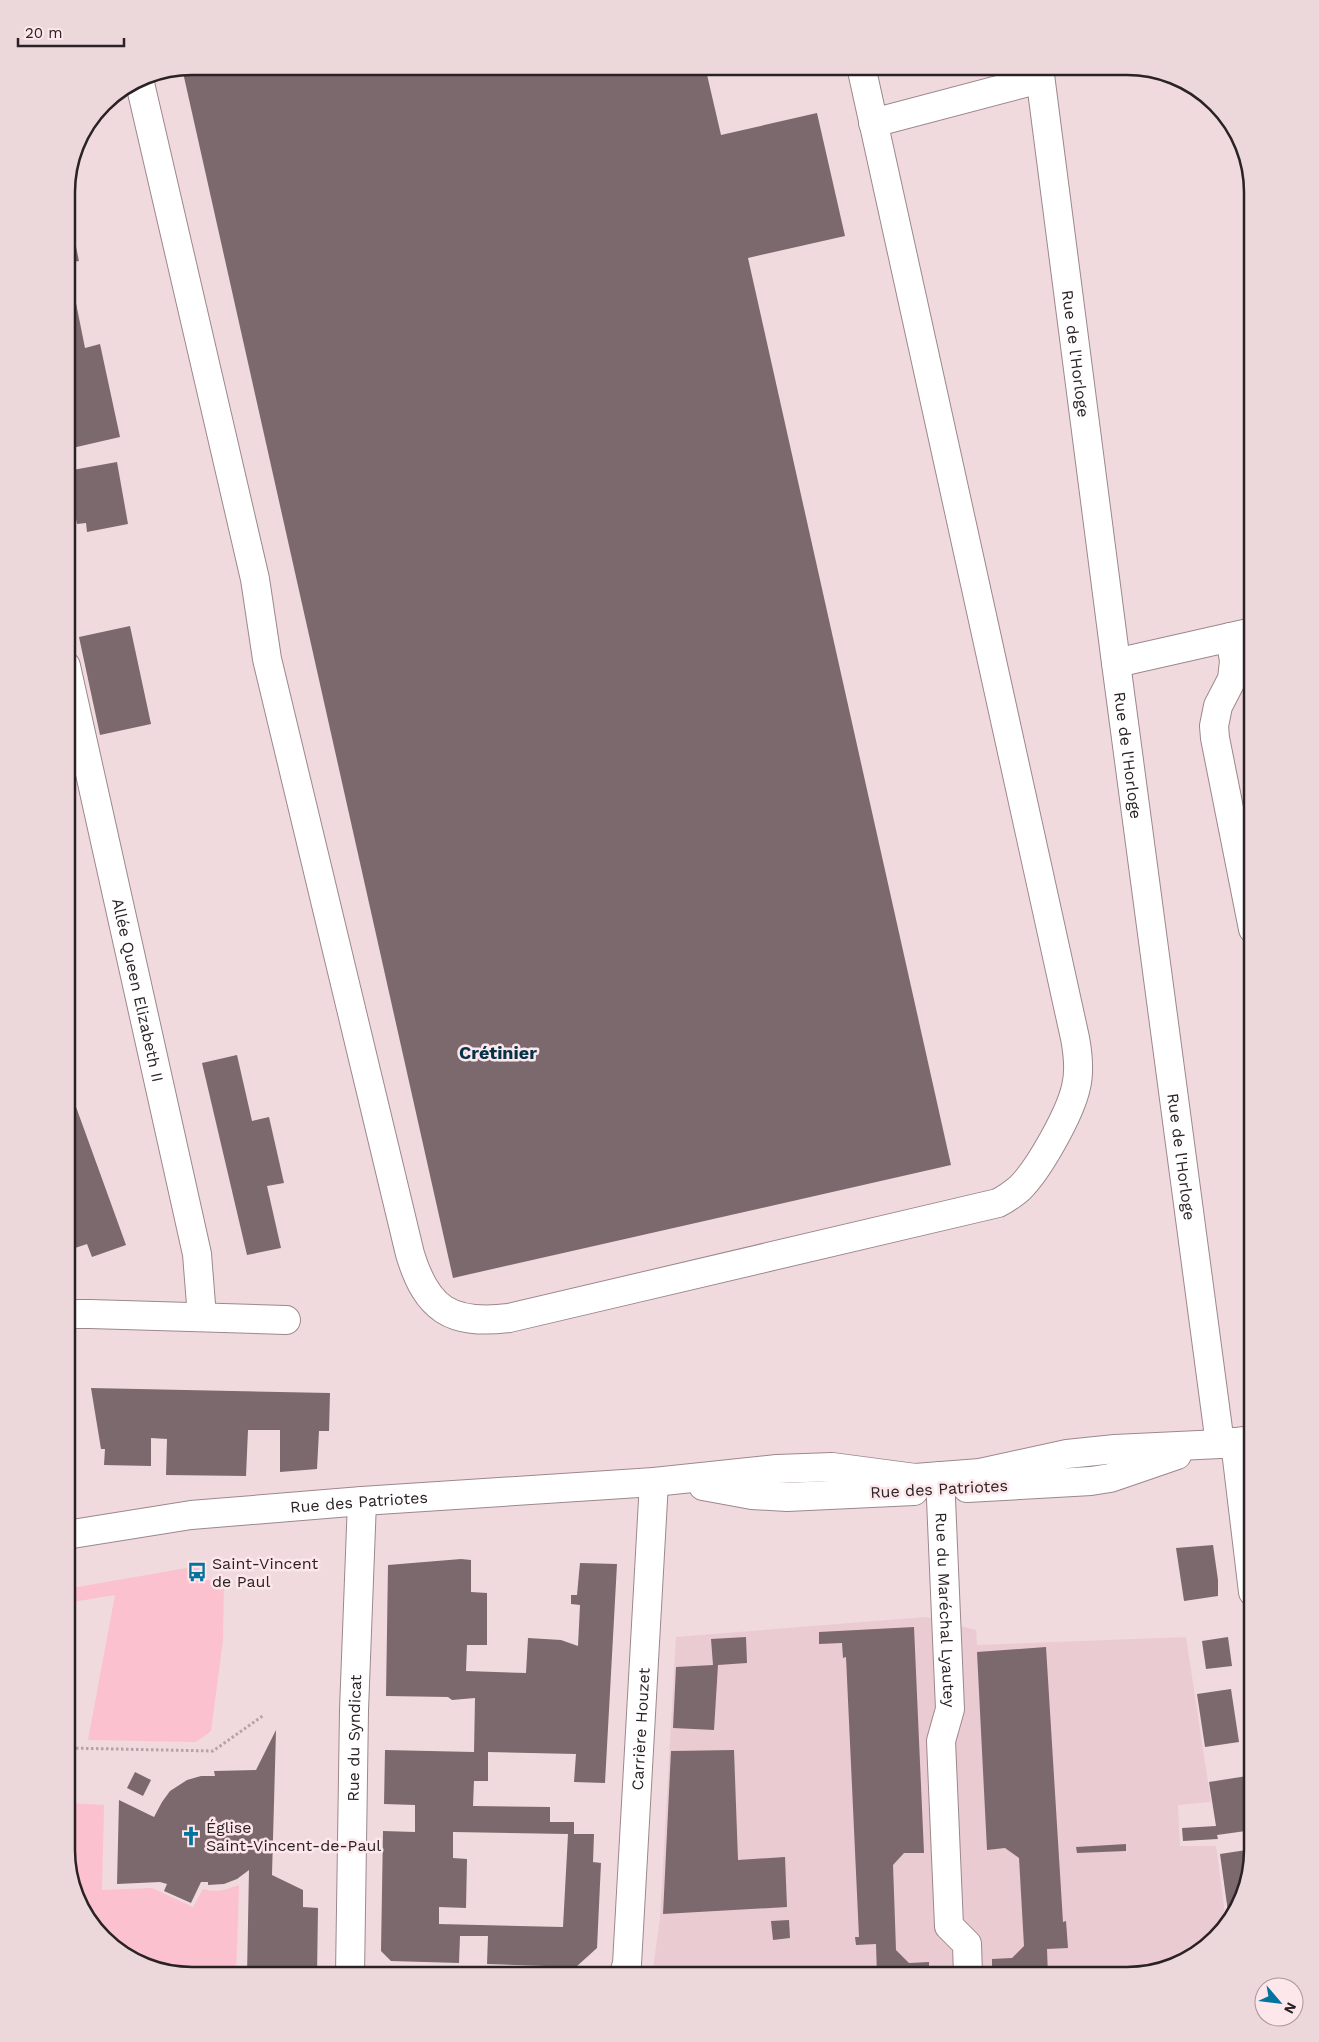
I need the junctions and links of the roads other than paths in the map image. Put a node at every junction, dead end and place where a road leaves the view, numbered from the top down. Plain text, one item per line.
1 (863, 75) edge
2 (1033, 75) edge
3 (1040, 75) edge
4 (141, 87) edge
5 (873, 122) junction
6 (1241, 634) edge
7 (1116, 663) junction
8 (75, 706) edge
9 (1244, 884) edge
10 (75, 1314) edge
11 (202, 1317) junction
12 (286, 1320) dead end
13 (1236, 1442) edge
14 (654, 1482) junction
15 (940, 1483) junction
16 (362, 1501) junction
17 (1244, 1513) edge
18 (75, 1534) edge
19 (350, 1967) edge
20 (626, 1967) edge
21 (968, 1967) edge

1 - 5 street
2 - 5 street
3 - 7 street, Rue de l'Horloge
4 - 5 street
6 - 7 street
6 - 9 street
7 - 13 street, Rue de l'Horloge
8 - 11 street, Allée Queen Elizabeth II
10 - 11 street
11 - 12 street
13 - 15 street, Rue des Patriotes
13 - 17 street, Rue de l'Horloge
14 - 15 street, Rue des Patriotes
14 - 16 street, Rue des Patriotes
14 - 20 street, Carrière Houzet
15 - 21 street, Rue du Maréchal Lyautey
16 - 18 street, Rue des Patriotes
16 - 19 street, Rue du Syndicat

